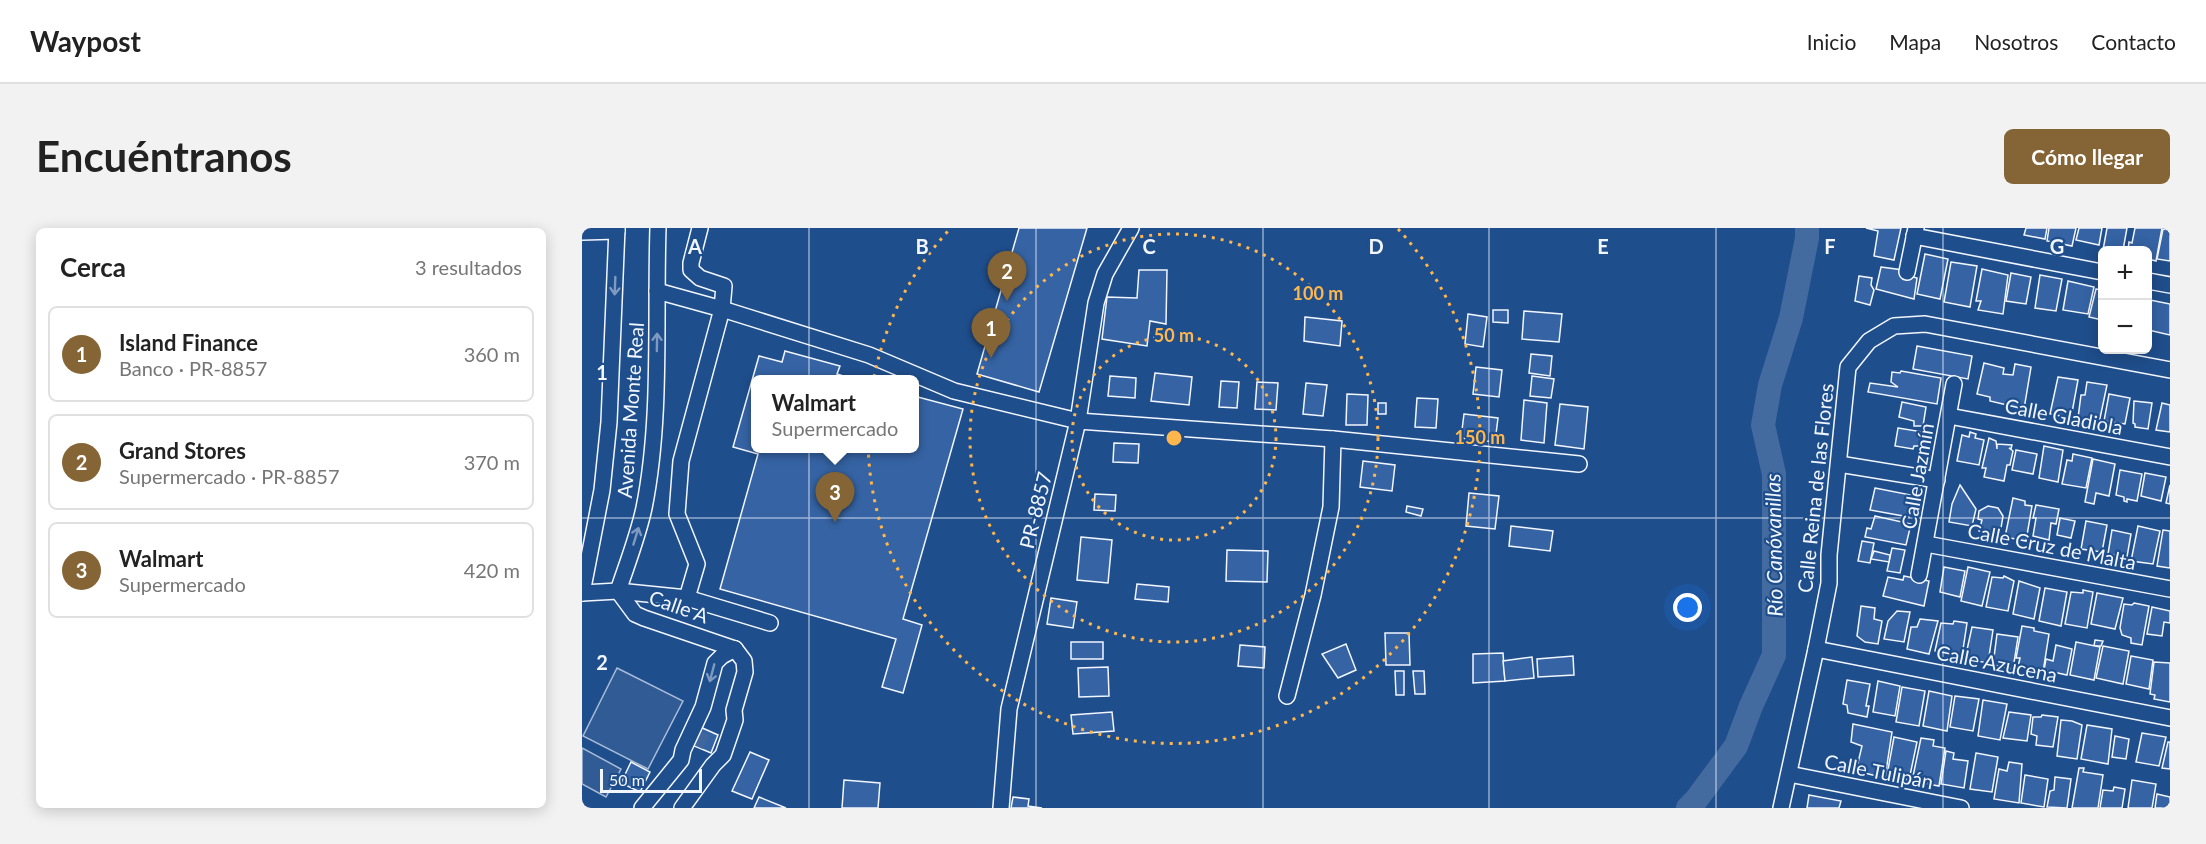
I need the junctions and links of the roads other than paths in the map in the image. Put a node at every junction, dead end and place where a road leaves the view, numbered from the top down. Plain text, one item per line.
1 (658, 228) edge
2 (700, 228) edge
3 (1131, 228) edge
4 (617, 229) edge
5 (582, 232) edge
6 (1915, 232) edge
7 (2098, 271) edge
8 (1907, 272) dead end
9 (2152, 281) edge
10 (2170, 285) edge
11 (657, 291) junction
12 (722, 309) junction
13 (2125, 355) edge
14 (2170, 370) edge
15 (916, 375) edge
16 (919, 376) edge
17 (1954, 384) dead end
18 (1949, 416) junction
19 (1078, 421) junction
20 (1333, 439) junction
21 (2170, 457) edge
22 (1579, 464) dead end
23 (1839, 464) junction
24 (1937, 480) junction
25 (1926, 544) junction
26 (1919, 575) dead end
27 (2170, 589) edge
28 (618, 591) junction
29 (582, 593) edge
30 (687, 598) junction
31 (770, 622) dead end
32 (1816, 649) junction
33 (735, 650) junction
34 (1287, 696) dead end
35 (702, 709) junction
36 (2170, 718) edge
37 (704, 728) tunnel mouth
38 (696, 746) tunnel mouth
39 (681, 760) junction
40 (1789, 774) junction
41 (642, 808) edge
42 (682, 808) edge
43 (1001, 808) edge
44 (1781, 808) edge
45 (1961, 808) edge

1 - 11 street, Avenida Monte Real
2 - 12 street
3 - 19 street, PR-8857
4 - 5 street
4 -> 29 street, Avenida Monte Real
6 - 7 street
6 - 8 street
9 - 10 street
11 - 12 street
28 -> 11 street, Avenida Monte Real
12 - 15 street
12 - 30 street
13 - 14 street, Calle Reina de las Flores
13 - 23 street, Calle Reina de las Flores
16 - 19 street
17 - 18 street, Calle Jazmín
18 - 21 street, Calle Gladiola
18 - 24 street, Calle Jazmín
19 - 20 street
19 - 43 street, PR-8857
20 - 22 street
20 - 34 street
23 - 24 street
23 - 32 street, Calle Reina de las Flores
24 - 25 street, Calle Jazmín
25 - 26 street, Calle Jazmín
25 - 27 street, Calle Cruz de Malta
28 - 29 street
28 - 30 street
28 - 33 street, Calle A
30 - 31 street
32 - 36 street, Calle Azucena
32 - 40 street, Calle Reina de las Flores
33 -> 35 street
33 - 42 street
35 - 37 street
35 - 39 street
38 - 39 street
39 - 41 street
40 - 44 street, Calle Reina de las Flores
40 - 45 street, Calle Tulipán

